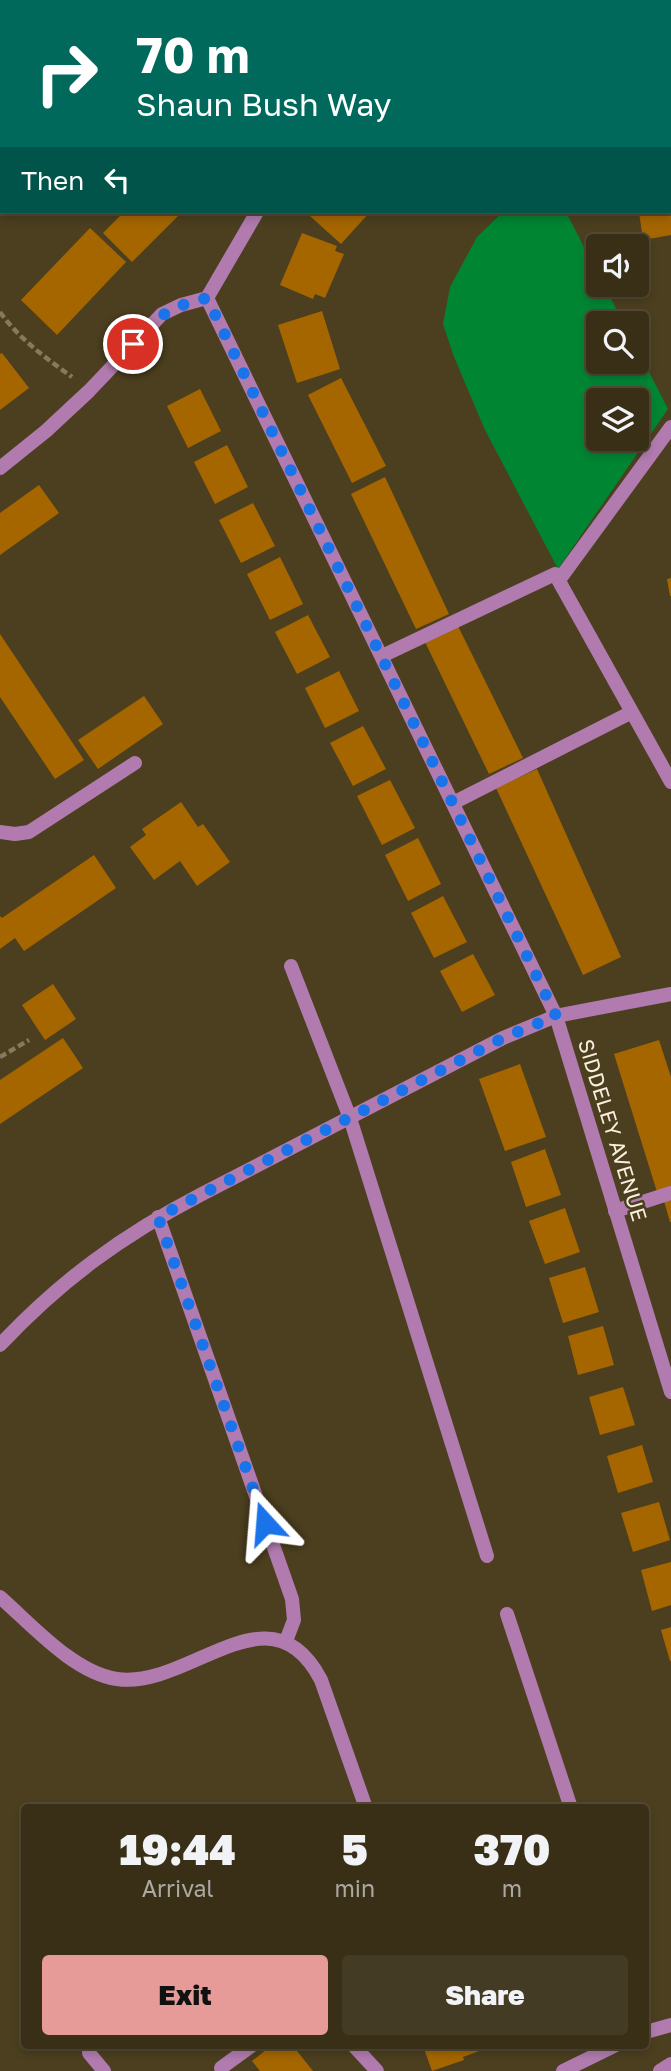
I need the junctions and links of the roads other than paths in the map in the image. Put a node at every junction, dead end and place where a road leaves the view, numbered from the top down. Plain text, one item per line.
1 (256, 214) edge
2 (207, 298) junction
3 (671, 427) edge
4 (0, 468) edge
5 (559, 580) junction
6 (382, 656) junction
7 (632, 712) junction
8 (135, 763) dead end
9 (671, 782) edge
10 (453, 803) junction
11 (0, 832) edge
12 (291, 966) dead end
13 (671, 994) edge
14 (556, 1016) junction
15 (350, 1118) junction
16 (671, 1193) edge
17 (615, 1211) junction
18 (158, 1217) junction
19 (0, 1345) edge
20 (666, 1357) edge
21 (671, 1392) edge
22 (486, 1556) dead end
23 (0, 1597) edge
24 (507, 1614) dead end
25 (286, 1641) junction
26 (365, 1804) edge
27 (570, 1804) edge
28 (671, 2025) edge
29 (649, 2031) edge
30 (247, 2049) edge
31 (357, 2049) edge
32 (608, 2049) edge
33 (89, 2053) dead end
34 (671, 2064) edge
35 (221, 2068) dead end
36 (104, 2071) edge
37 (377, 2071) edge
38 (563, 2071) edge
39 (660, 2071) edge

1 - 2 street
2 - 4 street
2 - 6 street, SIDDELEY AVENUE
3 - 5 street
5 - 6 street
5 - 7 street
6 - 10 street, SIDDELEY AVENUE
7 - 9 street
7 - 10 street
8 - 11 street
10 - 14 street, SIDDELEY AVENUE
12 - 15 street
13 - 14 street
14 - 15 street
14 - 17 street, SIDDELEY AVENUE
15 - 18 street
15 - 22 street
16 - 17 street
17 - 20 street, SIDDELEY AVENUE
18 - 19 street
18 - 25 street
20 - 21 street, SIDDELEY AVENUE
23 - 25 street
24 - 27 street
25 - 26 street
28 - 29 street
30 - 35 street
31 - 37 street
32 - 38 street
33 - 36 street
34 - 39 street

